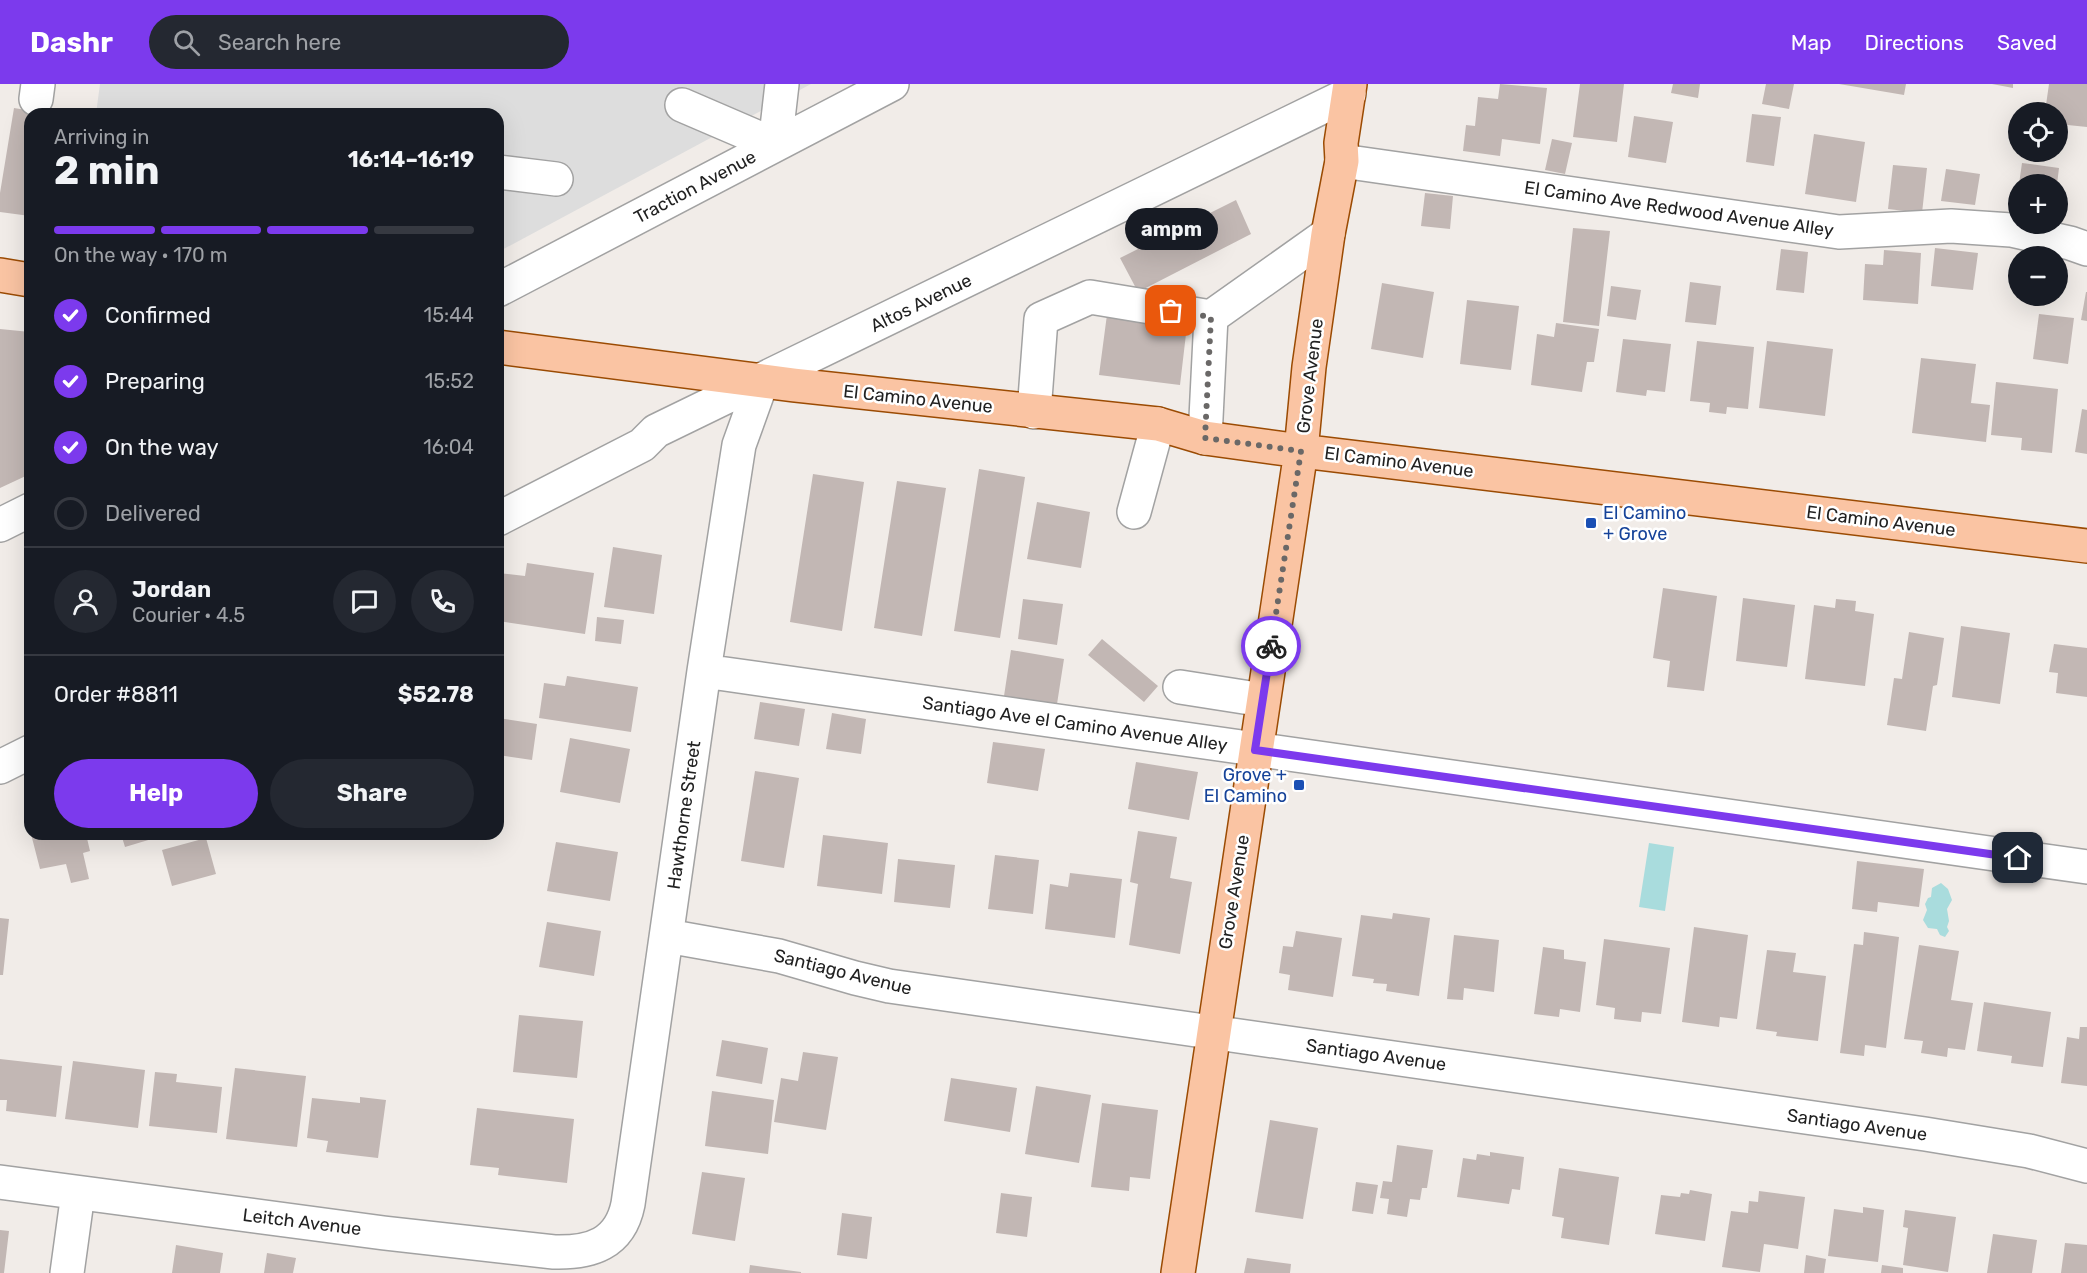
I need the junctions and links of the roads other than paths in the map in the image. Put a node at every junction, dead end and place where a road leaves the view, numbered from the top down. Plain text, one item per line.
1 (782, 84) edge
2 (892, 84) edge
3 (1349, 89) edge
4 (682, 105) dead end
5 (775, 145) junction
6 (1342, 161) junction
7 (504, 173) edge
8 (556, 179) dead end
9 (1328, 234) junction
10 (2087, 249) edge
11 (0, 275) edge
12 (24, 279) edge
13 (504, 287) edge
14 (1211, 317) junction
15 (504, 348) edge
16 (762, 381) junction
17 (1034, 412) junction
18 (1158, 424) junction
19 (1205, 438) junction
20 (1301, 451) junction
21 (1134, 512) dead end
22 (24, 513) edge
23 (504, 516) edge
24 (0, 525) edge
25 (2087, 546) edge
26 (704, 672) junction
27 (1180, 687) dead end
28 (1263, 700) junction
29 (1255, 750) junction
30 (24, 755) edge
31 (0, 767) edge
32 (2087, 867) edge
33 (667, 936) junction
34 (1213, 1033) junction
35 (2087, 1166) edge
36 (0, 1182) edge
37 (78, 1193) junction
38 (603, 1244) joint
39 (67, 1273) edge
40 (1178, 1273) edge

1 - 5 street
2 - 5 street, Traction Avenue
3 - 6 main road, Grove Avenue
3 - 16 street, Altos Avenue
4 - 5 street
5 - 13 street, Traction Avenue
6 - 9 main road, Grove Avenue
6 - 10 street, El Camino Ave Redwood Avenue Alley
7 - 8 street
9 - 14 street
9 - 20 main road, Grove Avenue
11 - 12 main road
14 - 17 street
14 - 19 street
15 - 16 main road, El Camino Avenue
16 - 17 main road, El Camino Avenue
16 - 23 street, Altos Avenue
16 - 26 street, Hawthorne Street
17 - 18 main road, El Camino Avenue
18 - 19 main road, El Camino Avenue
18 - 21 street
19 - 20 main road, El Camino Avenue
20 - 25 main road, El Camino Avenue
20 - 28 main road, Grove Avenue
22 - 24 street
26 - 29 street, Santiago Ave el Camino Avenue Alley
26 - 33 street, Hawthorne Street
27 - 28 street
28 - 29 main road, Grove Avenue
29 - 32 street, Santiago Ave el Camino Avenue Alley
29 - 34 main road, Grove Avenue
30 - 31 street
33 - 34 street, Santiago Avenue
33 - 38 street, Hawthorne Street
34 - 35 street, Santiago Avenue
34 - 40 main road, Grove Avenue
36 - 37 street, Leitch Avenue
37 - 38 street, Leitch Avenue
37 - 39 street

